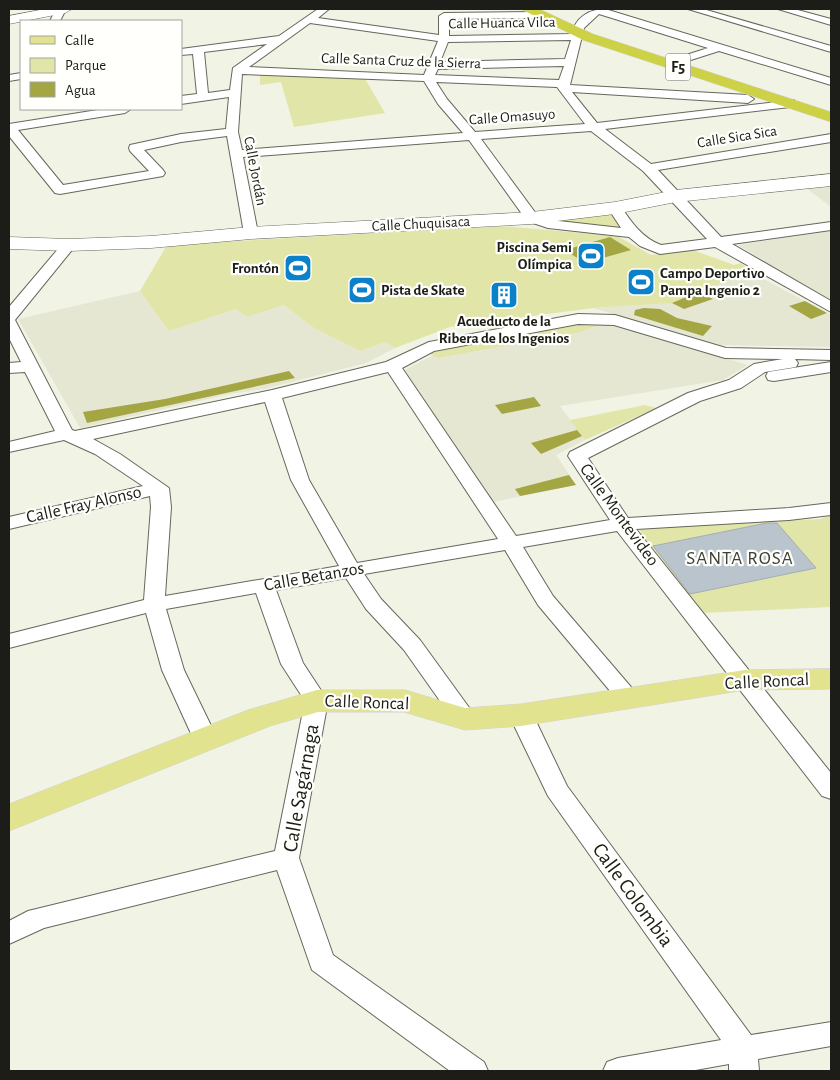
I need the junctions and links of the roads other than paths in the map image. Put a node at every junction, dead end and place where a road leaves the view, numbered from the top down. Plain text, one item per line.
1 (324, 9) edge
2 (599, 9) edge
3 (693, 9) edge
4 (783, 9) edge
5 (61, 12) edge
6 (535, 12) edge
7 (9, 20) edge
8 (309, 20) junction
9 (831, 22) edge
10 (577, 34) junction
11 (280, 38) junction
12 (444, 39) junction
13 (721, 47) junction
14 (831, 49) edge
15 (198, 50) junction
16 (182, 52) edge
17 (570, 62) junction
18 (668, 64) junction
19 (435, 66) junction
20 (237, 70) junction
21 (428, 79) junction
22 (831, 82) edge
23 (563, 86) junction
24 (235, 92) junction
25 (203, 97) junction
26 (182, 100) edge
27 (786, 102) junction
28 (110, 110) edge
29 (65, 113) edge
30 (831, 117) edge
31 (594, 126) junction
32 (9, 128) edge
33 (232, 132) junction
34 (472, 136) junction
35 (831, 138) edge
36 (235, 154) junction
37 (648, 168) junction
38 (831, 180) edge
39 (676, 196) junction
40 (615, 208) junction
41 (532, 218) junction
42 (831, 226) edge
43 (251, 233) junction
44 (630, 233) junction
45 (9, 243) edge
46 (718, 243) junction
47 (69, 245) junction
48 (31, 290) junction
49 (9, 296) edge
50 (831, 307) edge
51 (9, 317) edge
52 (9, 322) edge
53 (831, 355) edge
54 (32, 366) junction
55 (392, 366) junction
56 (831, 367) edge
57 (9, 368) edge
58 (736, 384) junction
59 (272, 394) junction
60 (70, 436) junction
61 (9, 447) edge
62 (159, 488) junction
63 (831, 509) edge
64 (9, 522) edge
65 (622, 524) junction
66 (511, 543) junction
67 (351, 570) junction
68 (264, 586) junction
69 (154, 604) junction
70 (9, 641) edge
71 (831, 679) edge
72 (745, 680) junction
73 (629, 699) junction
74 (317, 701) junction
75 (521, 715) junction
76 (465, 718) junction
77 (206, 738) junction
78 (831, 790) edge
79 (9, 818) edge
80 (286, 858) junction
81 (9, 933) edge
82 (831, 1034) edge
83 (744, 1060) edge
84 (473, 1071) edge
85 (618, 1071) edge

1 - 8 street
2 - 10 street
2 - 13 street
3 - 14 street
4 - 9 street
5 - 7 main road
6 - 10 highway, F5
6 - 12 street
8 - 11 street
8 - 12 street, Calle Huanca Vilca
10 - 12 street, Calle Huanca Vilca
10 - 17 street
10 - 18 highway, F5
11 - 15 street
11 - 20 street
12 - 19 street
13 - 18 street
13 - 22 street
15 - 16 street
15 - 25 street
17 - 19 street
17 - 23 street
18 - 27 highway, F5
19 - 21 street
20 - 21 street, Calle Santa Cruz de la Sierra
20 - 24 street, Calle Jordán
21 - 23 street, Calle Santa Cruz de la Sierra
21 - 34 street
23 - 27 street, Calle Santa Cruz de la Sierra
23 - 31 street
24 - 25 street
24 - 33 street, Calle Jordán
25 - 26 street
27 - 30 highway, F5
27 - 31 street, Calle Omasuyo
28 - 29 street
29 - 32 street
31 - 34 street, Calle Omasuyo
31 - 37 street
32 - 33 street
33 - 36 street, Calle Jordán
34 - 36 street, Calle Omasuyo
34 - 41 street
35 - 37 street, Calle Sica Sica
36 - 43 street, Calle Jordán
37 - 39 street
38 - 39 main road, Calle Chuquisaca
39 - 40 main road, Calle Chuquisaca
39 - 46 street
40 - 41 main road, Calle Chuquisaca
40 - 44 street
41 - 43 main road, Calle Chuquisaca
41 - 44 street
42 - 46 street
43 - 47 main road, Calle Chuquisaca
44 - 46 street
45 - 47 main road, Calle Chuquisaca
46 - 50 street
47 - 48 street
48 - 49 street
48 - 51 street
52 - 54 street
53 - 55 street
53 - 58 street, Calle Montevideo
54 - 57 street
54 - 60 street
55 - 59 street
55 - 66 street
56 - 58 street
58 - 65 street, Calle Montevideo
59 - 60 street
59 - 67 street
60 - 61 street
60 - 62 street
62 - 64 street, Calle Fray Alonso
62 - 69 street
63 - 65 street, Calle Betanzos
65 - 66 street, Calle Betanzos
65 - 72 street, Calle Montevideo
66 - 67 street, Calle Betanzos
66 - 73 street
67 - 68 street, Calle Betanzos
67 - 76 street
68 - 69 street, Calle Betanzos
68 - 74 street, Calle Sagárnaga
69 - 70 street, Calle Betanzos
69 - 77 street
71 - 72 main road, Calle Roncal
72 - 73 main road, Calle Roncal
72 - 78 street, Calle Montevideo
73 - 75 main road, Calle Roncal
74 - 76 main road, Calle Roncal
74 - 77 main road, Calle Roncal
74 - 80 street, Calle Sagárnaga
75 - 76 main road, Calle Roncal
75 - 83 street, Calle Colombia
77 - 79 main road, Calle Roncal
80 - 81 street
80 - 84 street, Calle Sagárnaga
82 - 83 street
83 - 85 street

